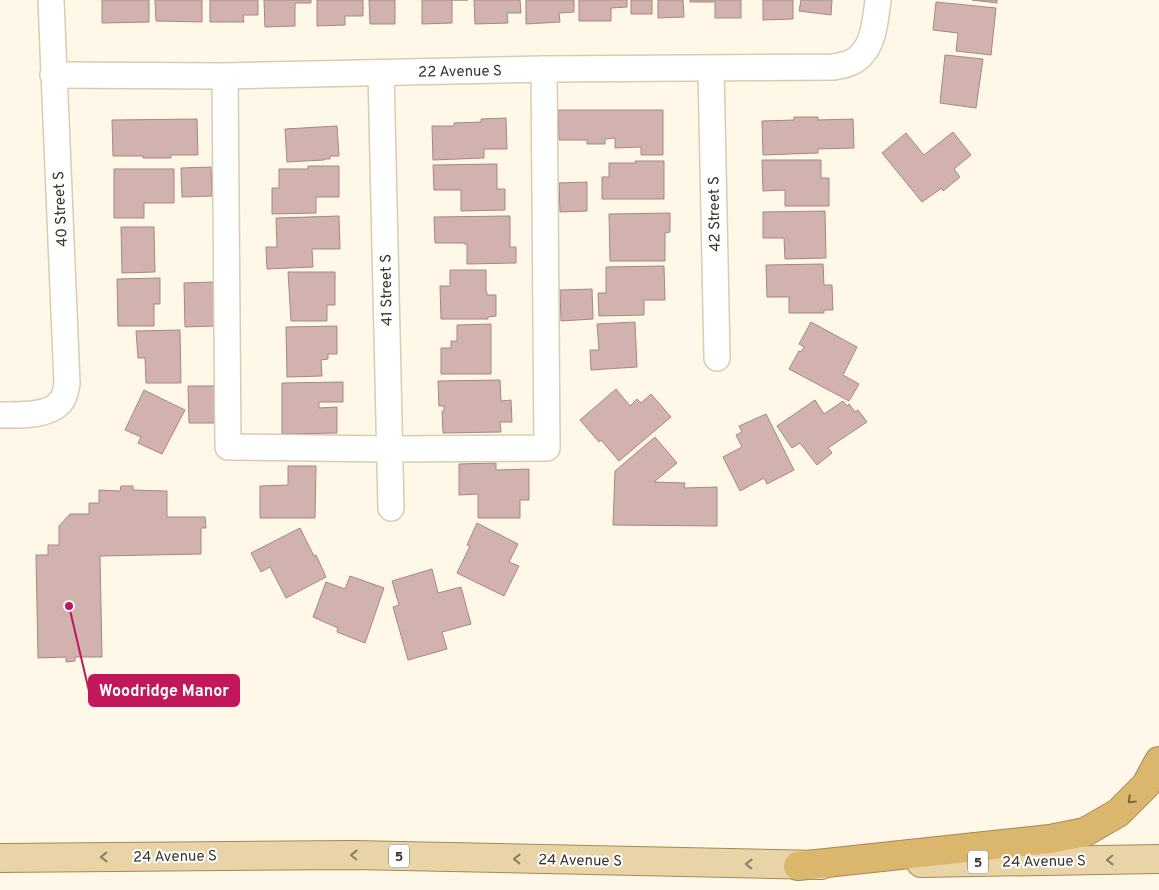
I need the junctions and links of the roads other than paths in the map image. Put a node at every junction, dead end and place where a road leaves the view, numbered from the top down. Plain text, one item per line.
1 (51, 0) edge
2 (878, 0) edge
3 (544, 69) junction
4 (711, 69) junction
5 (381, 73) junction
6 (53, 75) junction
7 (225, 76) junction
8 (717, 358) dead end
9 (0, 415) edge
10 (390, 449) junction
11 (391, 508) dead end
12 (1159, 761) edge
13 (0, 858) edge
14 (1159, 859) edge
15 (798, 866) junction

1 - 6 street, 40 Street S
2 - 4 street, 22 Avenue S
3 - 4 street, 22 Avenue S
3 - 5 street, 22 Avenue S
3 - 10 street
4 - 8 street, 42 Street S
5 - 7 street, 22 Avenue S
5 - 10 street, 41 Street S
6 - 7 street, 22 Avenue S
6 - 9 street, 40 Street S
7 - 10 street
10 - 11 street, 41 Street S
12 -> 15 highway
15 -> 13 main road, 24 Avenue S / 5
14 -> 15 main road, 24 Avenue S / 5

